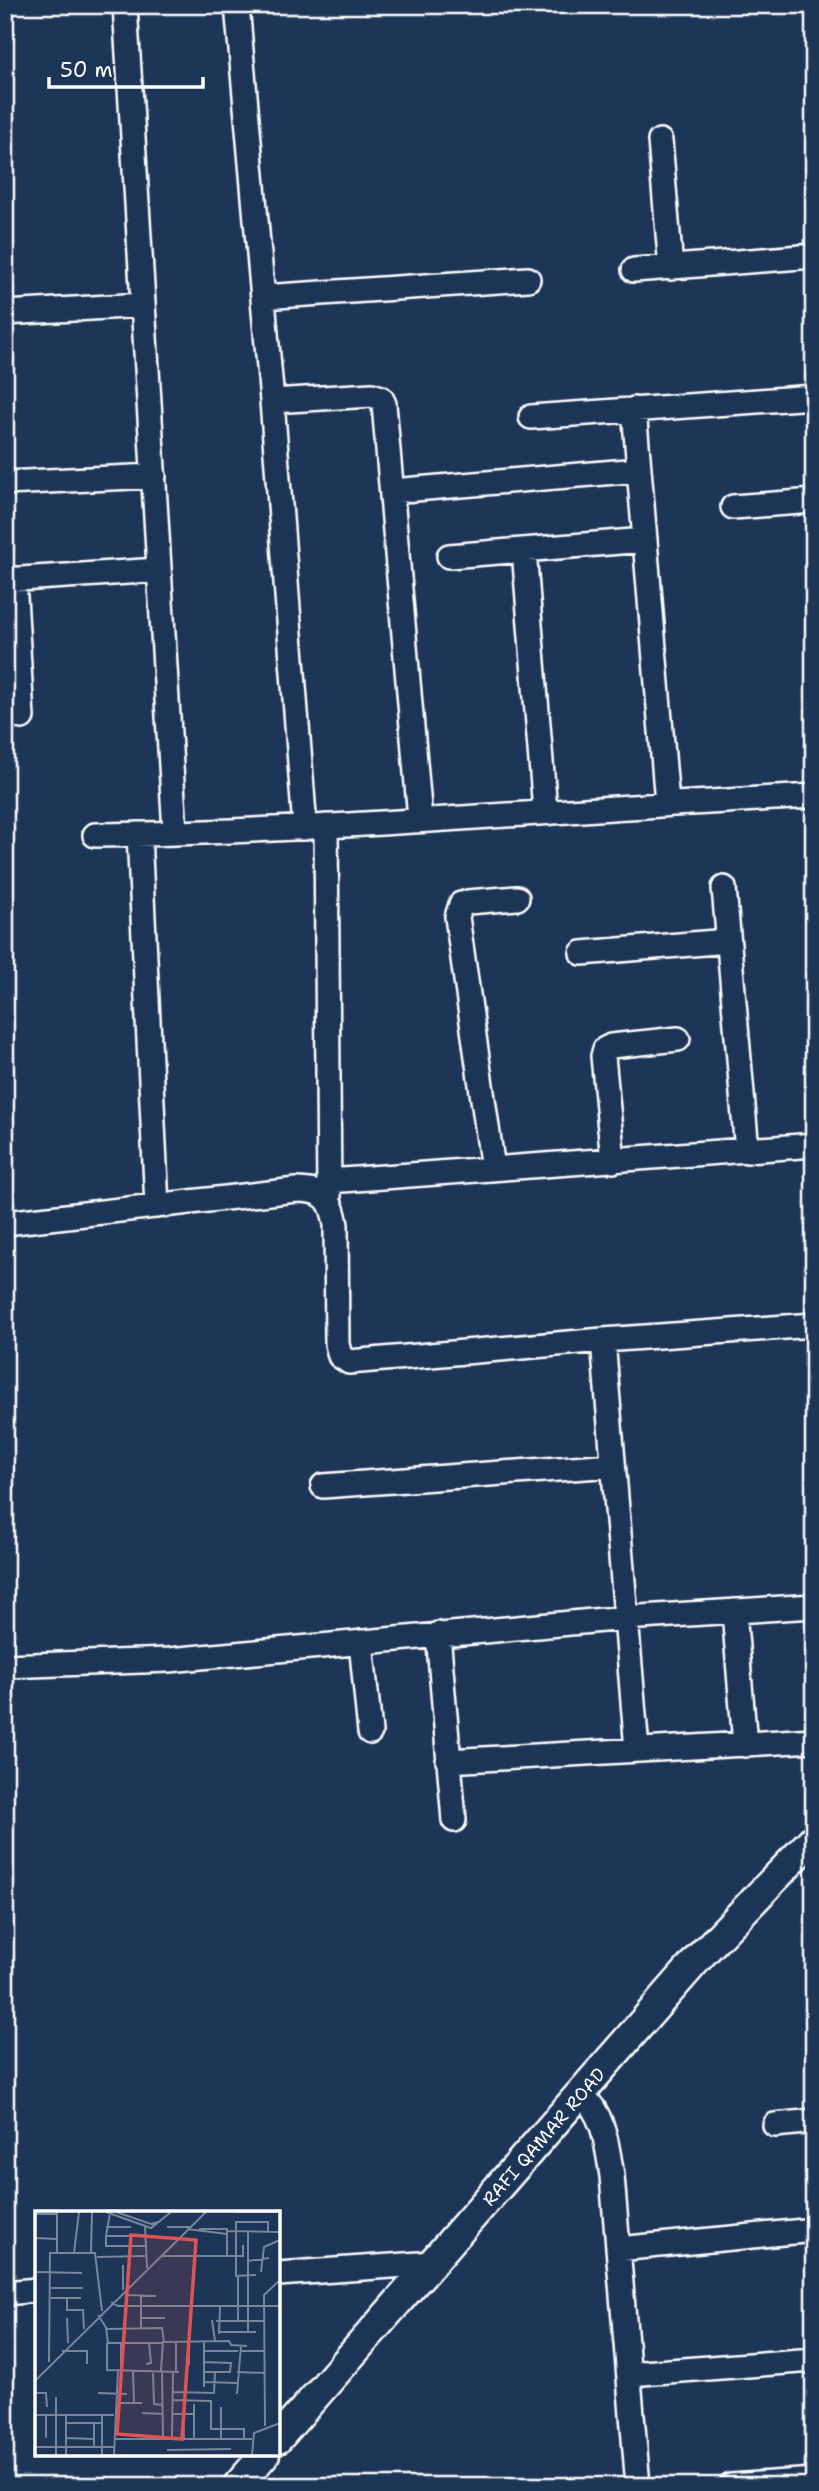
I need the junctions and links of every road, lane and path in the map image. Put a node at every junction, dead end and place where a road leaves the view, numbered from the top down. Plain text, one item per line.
1 (125, 5) edge
2 (237, 5) edge
3 (660, 141) dead end
4 (814, 256) edge
5 (671, 268) junction
6 (634, 271) dead end
7 (528, 279) dead end
8 (263, 297) junction
9 (143, 306) junction
10 (5, 312) edge
11 (814, 397) edge
12 (272, 401) junction
13 (634, 410) junction
14 (531, 417) dead end
15 (639, 470) junction
16 (154, 476) junction
17 (5, 483) edge
18 (392, 491) junction
19 (814, 501) edge
20 (733, 507) dead end
21 (645, 540) junction
22 (524, 550) junction
23 (449, 556) dead end
24 (159, 570) junction
25 (10, 580) edge
26 (22, 718) dead end
27 (814, 796) edge
28 (667, 803) junction
29 (545, 811) junction
30 (420, 819) junction
31 (315, 827) junction
32 (175, 832) junction
33 (139, 834) junction
34 (95, 835) dead end
35 (724, 888) dead end
36 (517, 898) dead end
37 (729, 941) junction
38 (582, 953) dead end
39 (678, 1040) dead end
40 (814, 1145) edge
41 (747, 1151) junction
42 (613, 1160) junction
43 (493, 1169) junction
44 (329, 1191) junction
45 (157, 1206) junction
46 (5, 1223) edge
47 (814, 1325) edge
48 (603, 1340) junction
49 (613, 1465) junction
50 (323, 1486) dead end
51 (814, 1606) edge
52 (734, 1611) junction
53 (625, 1618) junction
54 (438, 1634) junction
55 (362, 1642) junction
56 (5, 1666) edge
57 (370, 1732) dead end
58 (814, 1740) edge
59 (745, 1745) junction
60 (637, 1750) junction
61 (448, 1761) junction
62 (454, 1820) dead end
63 (814, 1838) edge
64 (581, 2094) junction
65 (814, 2121) edge
66 (775, 2124) dead end
67 (814, 2230) edge
68 (618, 2249) junction
69 (434, 2263) junction
70 (280, 2274) edge
71 (35, 2290) edge
72 (5, 2292) edge
73 (814, 2360) edge
74 (629, 2374) junction
75 (280, 2437) edge
76 (263, 2456) edge
77 (811, 2482) edge
78 (237, 2486) edge
79 (638, 2486) edge
80 (731, 2486) edge

1 - 9 street
2 - 8 street
3 - 5 street
4 - 5 street
5 - 6 street
7 - 8 street
8 - 12 street
9 - 10 street
9 - 16 street
11 - 13 street
12 - 18 street
12 - 31 street
13 - 14 street
13 - 15 street
15 - 18 street
15 - 21 street
16 - 17 street
16 - 24 street
18 - 30 street
19 - 20 street
21 - 22 street
21 - 28 street
22 - 23 street
22 - 29 street
24 - 25 street
24 - 32 street
25 - 26 street
27 - 28 street
28 - 29 street
29 - 30 street
30 - 31 street
31 - 32 street
31 - 44 street
32 - 33 street
33 - 34 street
33 - 45 street
35 - 37 street
36 - 43 street
37 - 38 street
37 - 41 street
39 - 42 street
40 - 41 street
41 - 42 street
42 - 43 street
43 - 44 street
44 - 45 street
44 - 48 street
45 - 46 street
47 - 48 street
48 - 49 street
49 - 50 street
49 - 53 street
51 - 52 street
52 - 53 street
52 - 59 street
53 - 54 street
53 - 60 street
54 - 55 street
54 - 61 street
55 - 56 street
55 - 57 street
58 - 59 street
59 - 60 street
60 - 61 street
61 - 62 street
63 - 64 street, RAFI QAMAR ROAD
64 - 68 street
64 - 69 street, RAFI QAMAR ROAD
65 - 66 street
67 - 68 street
68 - 74 street
69 - 70 street
69 - 75 street, RAFI QAMAR ROAD
71 - 72 street
73 - 74 street
74 - 79 street
76 - 78 street
77 - 80 street

